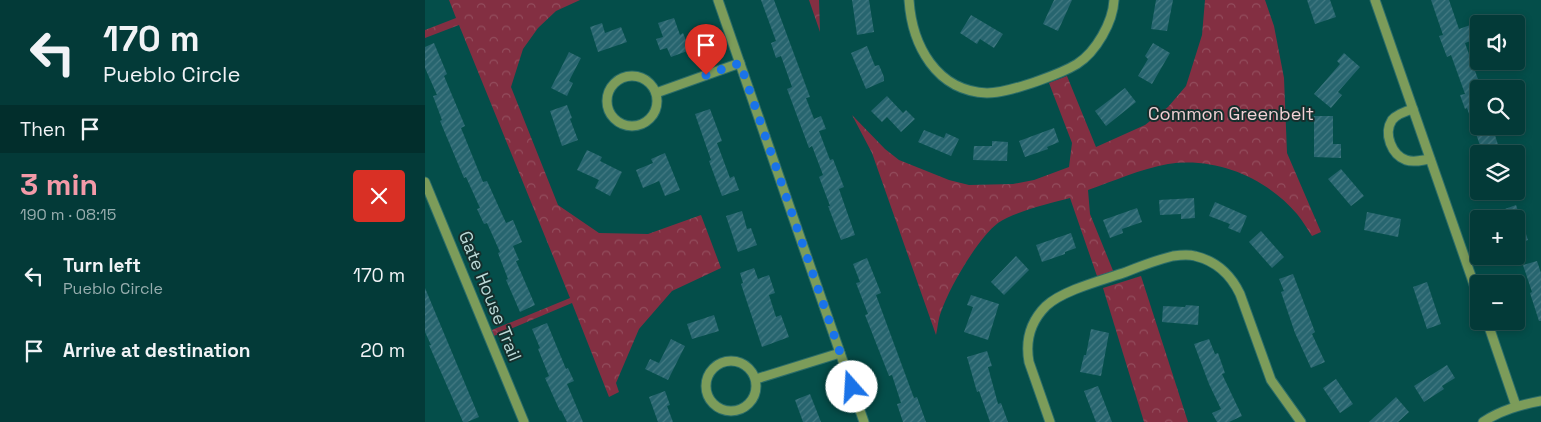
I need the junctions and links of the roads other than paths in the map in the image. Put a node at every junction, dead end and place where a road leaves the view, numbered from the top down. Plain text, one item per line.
1 (718, 0) edge
2 (909, 0) edge
3 (1115, 0) edge
4 (1375, 0) edge
5 (740, 63) junction
6 (656, 93) junction
7 (1413, 109) junction
8 (1430, 159) junction
9 (425, 182) edge
10 (1471, 275) edge
11 (1490, 330) edge
12 (840, 353) junction
13 (756, 379) junction
14 (1541, 401) edge
15 (1516, 406) junction
16 (524, 422) edge
17 (864, 422) edge
18 (1050, 422) edge
19 (1301, 422) edge
20 (1483, 422) edge

1 - 5 street
2 - 3 street
4 - 7 street
5 - 6 street
5 - 12 street
6 - 6 street
7 - 8 street
7 - 8 street
8 - 10 street
9 - 16 street, Gate House Trail
11 - 15 street
12 - 13 street
12 - 17 street
13 - 13 street
14 - 15 street
15 - 20 street
18 - 19 street

